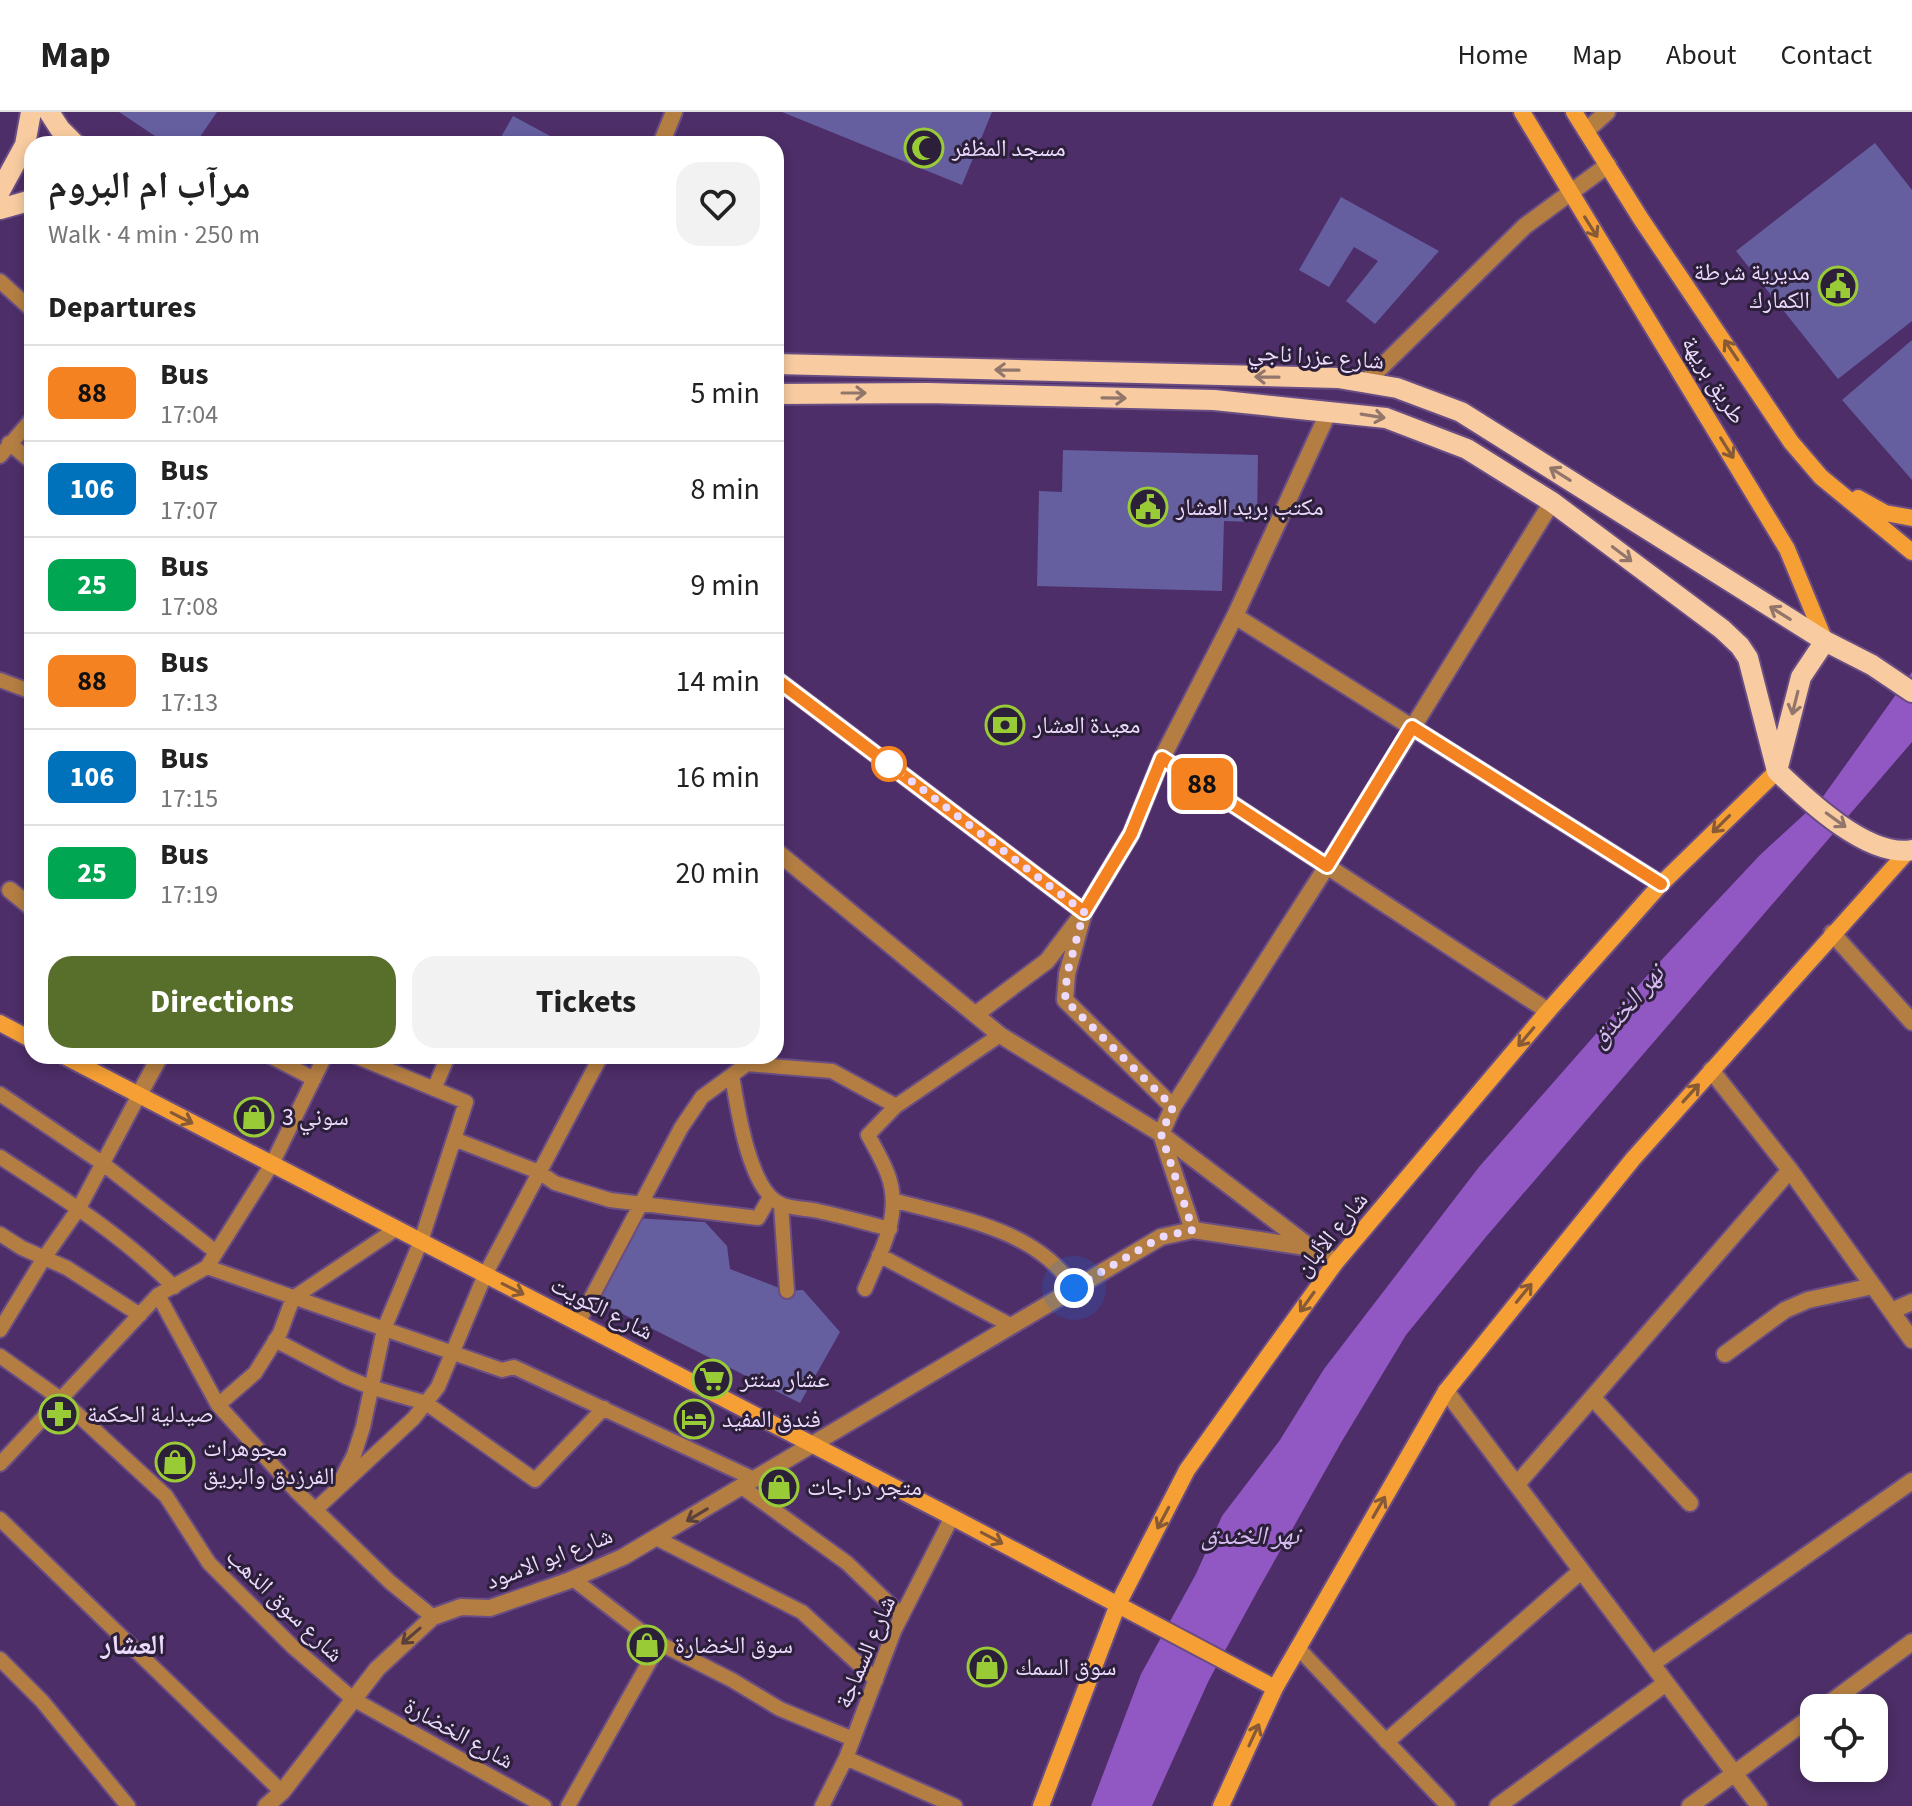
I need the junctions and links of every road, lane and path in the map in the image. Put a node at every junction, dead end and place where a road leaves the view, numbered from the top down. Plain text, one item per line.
1 (31, 112) edge
2 (49, 112) edge
3 (674, 112) edge
4 (1522, 112) edge
5 (1574, 112) edge
6 (1607, 112) edge
7 (1586, 131) junction
8 (27, 136) edge
9 (67, 136) edge
10 (664, 136) edge
11 (24, 147) edge
12 (1608, 165) junction
13 (0, 191) edge
14 (1570, 192) junction
15 (24, 202) edge
16 (0, 209) edge
17 (0, 281) edge
18 (24, 303) edge
19 (784, 364) edge
20 (1366, 382) junction
21 (784, 394) edge
22 (1329, 411) junction
23 (24, 427) edge
24 (9, 443) junction
25 (24, 455) edge
26 (0, 456) edge
27 (1821, 477) junction
28 (1552, 502) junction
29 (1912, 518) edge
30 (1912, 552) edge
31 (1235, 616) junction
32 (1825, 641) junction
33 (0, 680) edge
34 (784, 685) edge
35 (24, 689) edge
36 (1912, 692) edge
37 (1412, 727) junction
38 (1162, 758) junction
39 (1777, 771) junction
40 (1910, 850) edge
41 (784, 858) edge
42 (1327, 866) junction
43 (1661, 884) junction
44 (5, 885) edge
45 (24, 901) edge
46 (1084, 912) junction
47 (1832, 933) junction
48 (1548, 1011) junction
49 (976, 1014) junction
50 (1912, 1022) edge
51 (0, 1023) edge
52 (1000, 1035) junction
53 (24, 1036) edge
54 (79, 1064) edge
55 (156, 1064) edge
56 (285, 1064) edge
57 (321, 1064) edge
58 (374, 1064) edge
59 (445, 1064) edge
60 (597, 1064) edge
61 (739, 1064) edge
62 (775, 1064) edge
63 (1711, 1070) junction
64 (732, 1075) junction
65 (314, 1079) junction
66 (434, 1089) junction
67 (0, 1094) edge
68 (139, 1095) junction
69 (896, 1106) junction
70 (1173, 1107) junction
71 (1161, 1134) junction
72 (454, 1139) junction
73 (0, 1157) edge
74 (102, 1163) junction
75 (272, 1164) junction
76 (1790, 1170) junction
77 (539, 1172) junction
78 (893, 1200) junction
79 (776, 1201) junction
80 (642, 1203) junction
81 (79, 1208) junction
82 (758, 1218) junction
83 (782, 1221) junction
84 (396, 1229) junction
85 (890, 1229) junction
86 (1193, 1230) junction
87 (0, 1234) edge
88 (421, 1241) junction
89 (1312, 1248) junction
90 (216, 1252) junction
91 (879, 1255) junction
92 (44, 1258) junction
93 (1336, 1262) junction
94 (207, 1267) junction
95 (485, 1275) junction
96 (1873, 1286) junction
97 (174, 1287) junction
98 (1074, 1288) junction
99 (865, 1289) dead end
100 (787, 1291) dead end
101 (158, 1295) junction
102 (293, 1298) junction
103 (1912, 1302) edge
104 (1891, 1311) junction
105 (140, 1315) junction
106 (578, 1323) junction
107 (1010, 1325) junction
108 (384, 1329) junction
109 (0, 1330) edge
110 (275, 1340) junction
111 (1912, 1340) edge
112 (453, 1353) junction
113 (1725, 1354) dead end
114 (0, 1356) edge
115 (370, 1387) junction
116 (1446, 1391) junction
117 (1593, 1398) junction
118 (62, 1400) junction
119 (426, 1403) junction
120 (218, 1405) junction
121 (604, 1408) junction
122 (810, 1443) junction
123 (0, 1464) edge
124 (1912, 1481) edge
125 (748, 1483) junction
126 (1518, 1483) junction
127 (336, 1489) junction
128 (1690, 1503) dead end
129 (315, 1510) junction
130 (952, 1517) junction
131 (0, 1519) edge
132 (656, 1538) junction
133 (1581, 1571) junction
134 (573, 1579) junction
135 (1118, 1604) junction
136 (902, 1616) junction
137 (433, 1617) junction
138 (1912, 1642) edge
139 (660, 1643) junction
140 (1298, 1648) junction
141 (0, 1659) edge
142 (1653, 1663) junction
143 (876, 1680) junction
144 (1666, 1683) junction
145 (1275, 1688) junction
146 (1842, 1694) edge
147 (353, 1699) junction
148 (1800, 1725) edge
149 (853, 1739) junction
150 (1387, 1741) junction
151 (846, 1758) junction
152 (1734, 1773) junction
153 (282, 1792) junction
154 (128, 1806) edge
155 (266, 1806) edge
156 (544, 1806) edge
157 (568, 1806) edge
158 (822, 1806) edge
159 (955, 1806) edge
160 (1041, 1806) edge
161 (1221, 1806) edge
162 (1448, 1806) edge
163 (1498, 1806) edge
164 (1690, 1806) edge
165 (1759, 1806) edge

1 - 8 main road
2 - 9 main road
3 - 10 street
4 - 14 main road, طريق بريهة
5 - 7 main road, طريق بريهة
6 - 7 street
7 - 12 main road, طريق بريهة
11 - 13 main road
12 - 14 street
27 -> 12 main road, طريق بريهة
14 - 20 street
14 -> 32 main road, طريق بريهة
15 - 16 main road
17 - 18 street
20 -> 19 main road, شارع عزرا ناجي
32 -> 20 main road, شارع عزرا ناجي
21 -> 22 main road
22 -> 28 main road
22 - 31 street
23 - 24 street
24 - 25 street
24 - 26 street
27 - 29 main road
27 - 30 main road, طريق بريهة
28 - 37 street
28 -> 39 main road
31 - 37 street
31 - 38 street
32 - 36 main road, شارع عزرا ناجي
32 -> 39 main road
33 - 35 street
34 - 46 street
37 - 42 street
37 - 43 street
38 - 42 street
38 - 46 street
39 -> 40 main road
39 -> 43 main road, شارع الألبان
40 - 47 main road
41 - 49 street
42 - 48 street
42 - 70 street
43 - 48 main road, شارع الألبان
44 - 45 street
46 - 49 street
46 - 70 street
47 - 50 street
47 - 63 main road
48 -> 93 main road, شارع الألبان
49 - 52 street
51 - 53 main road
52 - 69 street
52 - 71 street
54 - 68 main road, شارع الكويت
55 - 68 street
56 - 65 street
57 - 65 street
58 - 66 street
59 - 66 street
60 - 77 street
61 - 64 street
62 - 69 street
63 - 76 street
116 -> 63 main road
64 - 79 street
64 - 80 street
65 - 75 street
66 - 72 street
67 - 74 street
68 - 74 street
68 -> 75 main road, شارع الكويت
69 - 78 street
70 - 71 street
71 - 86 street
71 - 89 street
72 - 77 street
72 - 88 street
73 - 81 street
74 - 81 street
74 - 90 street
75 - 84 main road, شارع الكويت
75 - 90 street
76 - 96 street
76 - 117 street
77 - 80 street
77 - 95 street
78 - 85 street
78 - 98 street
79 - 82 street
79 - 83 street
79 - 85 street
80 - 82 street
80 - 106 street
81 - 92 street
81 - 97 street
82 - 83 street
83 - 100 street
84 - 88 main road, شارع الكويت
84 - 102 street
85 - 91 street
86 - 89 street
86 - 98 street, شارع ابو الاسود
87 - 92 street
88 - 95 main road, شارع الكويت
88 - 108 street
89 - 93 street
90 - 94 street
91 - 99 street
91 - 107 street
92 - 105 street
92 - 109 street
93 -> 135 main road, شارع الألبان
94 - 97 street
94 - 102 street
95 -> 106 main road, شارع الكويت
95 - 112 street
96 - 104 street
96 - 113 street
97 - 101 street
98 - 107 street, شارع ابو الاسود
101 - 105 street
101 - 120 street
102 - 108 street
102 - 110 street
103 - 104 street
104 - 111 street
105 - 118 street
106 - 122 main road, شارع الكويت
107 - 122 street, شارع ابو الاسود
108 - 112 street
108 - 115 street
110 - 115 street
110 - 120 street
112 - 119 street
112 - 121 street
114 - 118 street, شارع سوق الذهب
115 - 119 street
115 - 127 street
116 - 126 street
140 -> 116 main road
117 - 126 street
117 - 128 street
118 - 123 street
118 - 147 street, شارع سوق الذهب
119 - 121 street
119 - 127 street
120 - 129 street
121 - 125 street
122 - 125 street, شارع ابو الاسود
122 - 130 main road, شارع الكويت
124 - 142 street
125 -> 132 street, شارع ابو الاسود
125 - 136 street
126 - 133 street
127 - 129 street
129 - 137 street
130 -> 135 main road, شارع الكويت
130 - 136 street, شارع السماجة
131 - 153 street
132 - 134 street, شارع ابو الاسود
132 - 143 street
133 - 142 street
133 - 150 street
134 - 137 street, شارع ابو الاسود
134 - 139 street
135 - 145 main road, شارع الكويت
135 - 160 main road, شارع الألبان
136 - 143 street, شارع السماجة
137 -> 147 street, شارع ابو الاسود
138 - 146 street
139 - 149 street
139 - 157 street
140 - 145 main road
140 - 150 street
141 - 154 street
142 - 144 street
143 - 149 street, شارع السماجة
144 - 152 street
144 - 163 street
161 -> 145 main road
147 - 153 street, شارع ابو الاسود
147 - 156 street, شارع الخضارة
148 - 152 street
149 - 151 street, شارع السماجة
150 - 162 street
151 - 158 street, شارع السماجة
151 - 159 street
152 - 164 street
152 - 165 street
153 - 155 street, شارع ابو الاسود

